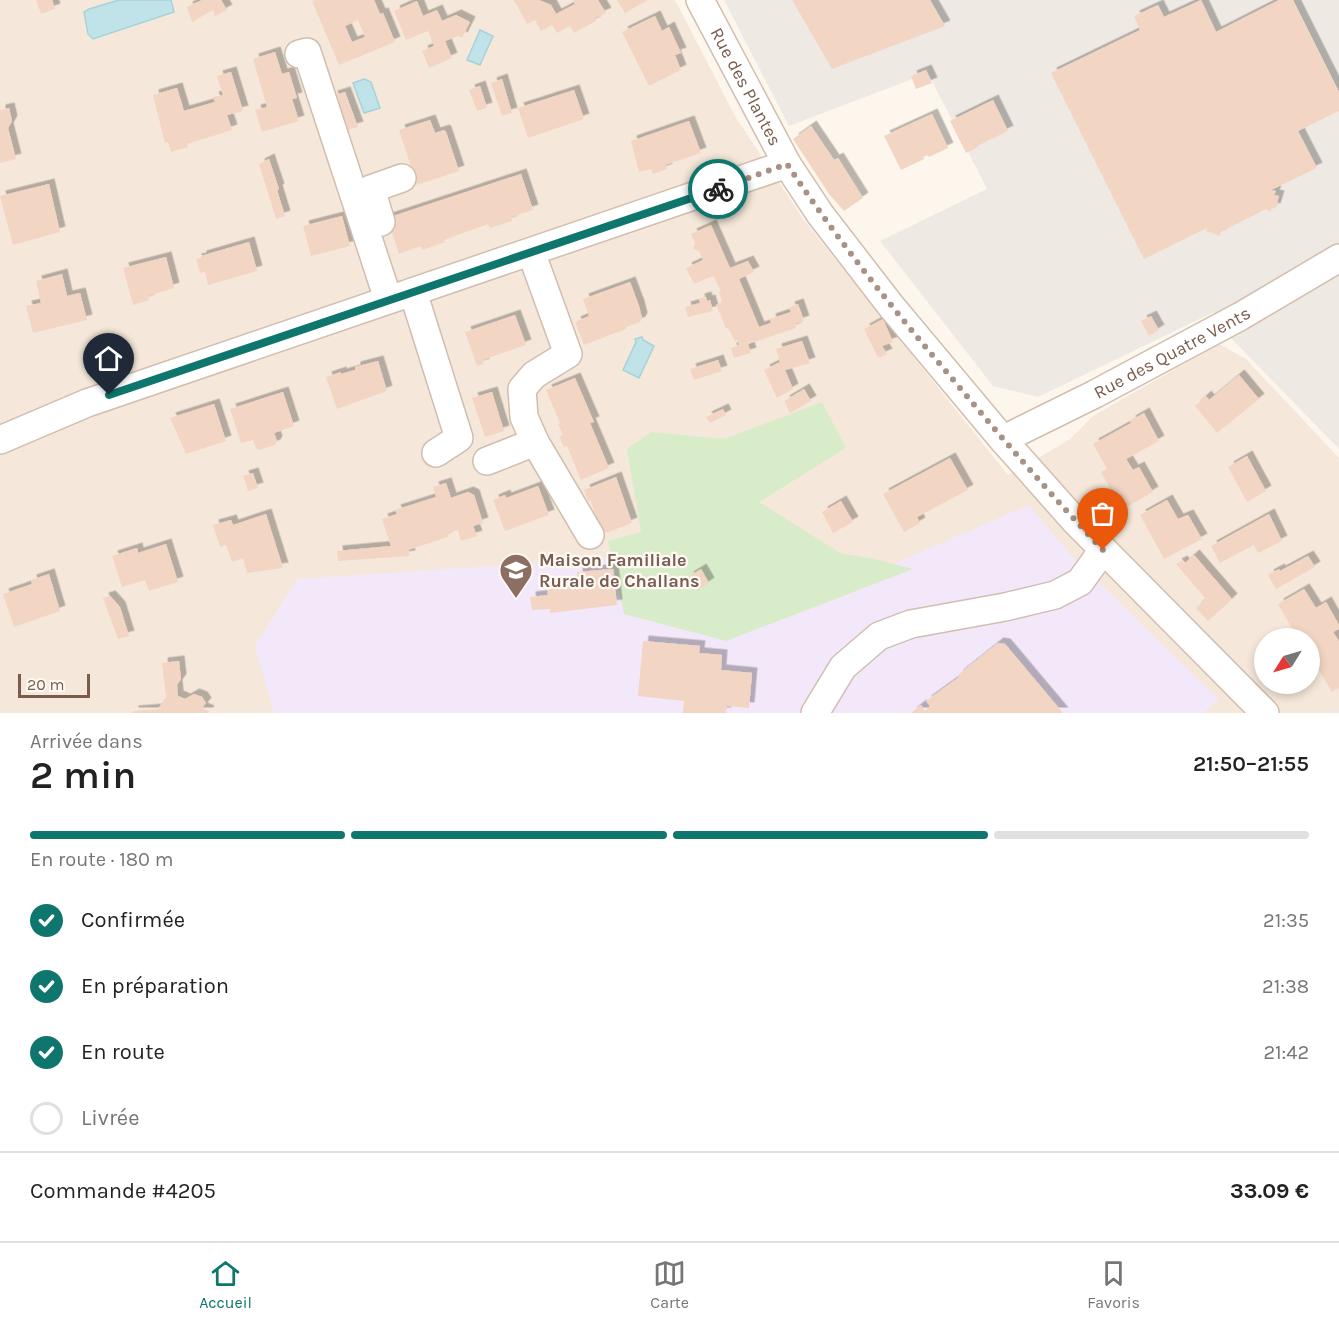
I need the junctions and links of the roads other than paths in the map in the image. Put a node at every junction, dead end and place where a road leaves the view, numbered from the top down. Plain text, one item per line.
1 (700, 0) edge
2 (299, 54) dead end
3 (787, 164) junction
4 (402, 178) dead end
5 (531, 252) junction
6 (1339, 258) edge
7 (402, 295) junction
8 (0, 440) edge
9 (1004, 441) junction
10 (535, 442) junction
11 (436, 453) dead end
12 (487, 460) dead end
13 (590, 535) dead end
14 (1103, 550) junction
15 (815, 713) edge
16 (1265, 713) edge

1 - 3 street, Rue des Plantes
2 - 7 street
3 - 5 street
3 - 9 street, Rue des Plantes
4 - 7 street
5 - 7 street
5 - 10 street
6 - 9 street, Rue des Quatre Vents
7 - 8 street
7 - 11 street
9 - 14 street, Rue des Plantes
10 - 12 street
10 - 13 street
14 - 15 street
14 - 16 street, Rue des Plantes

